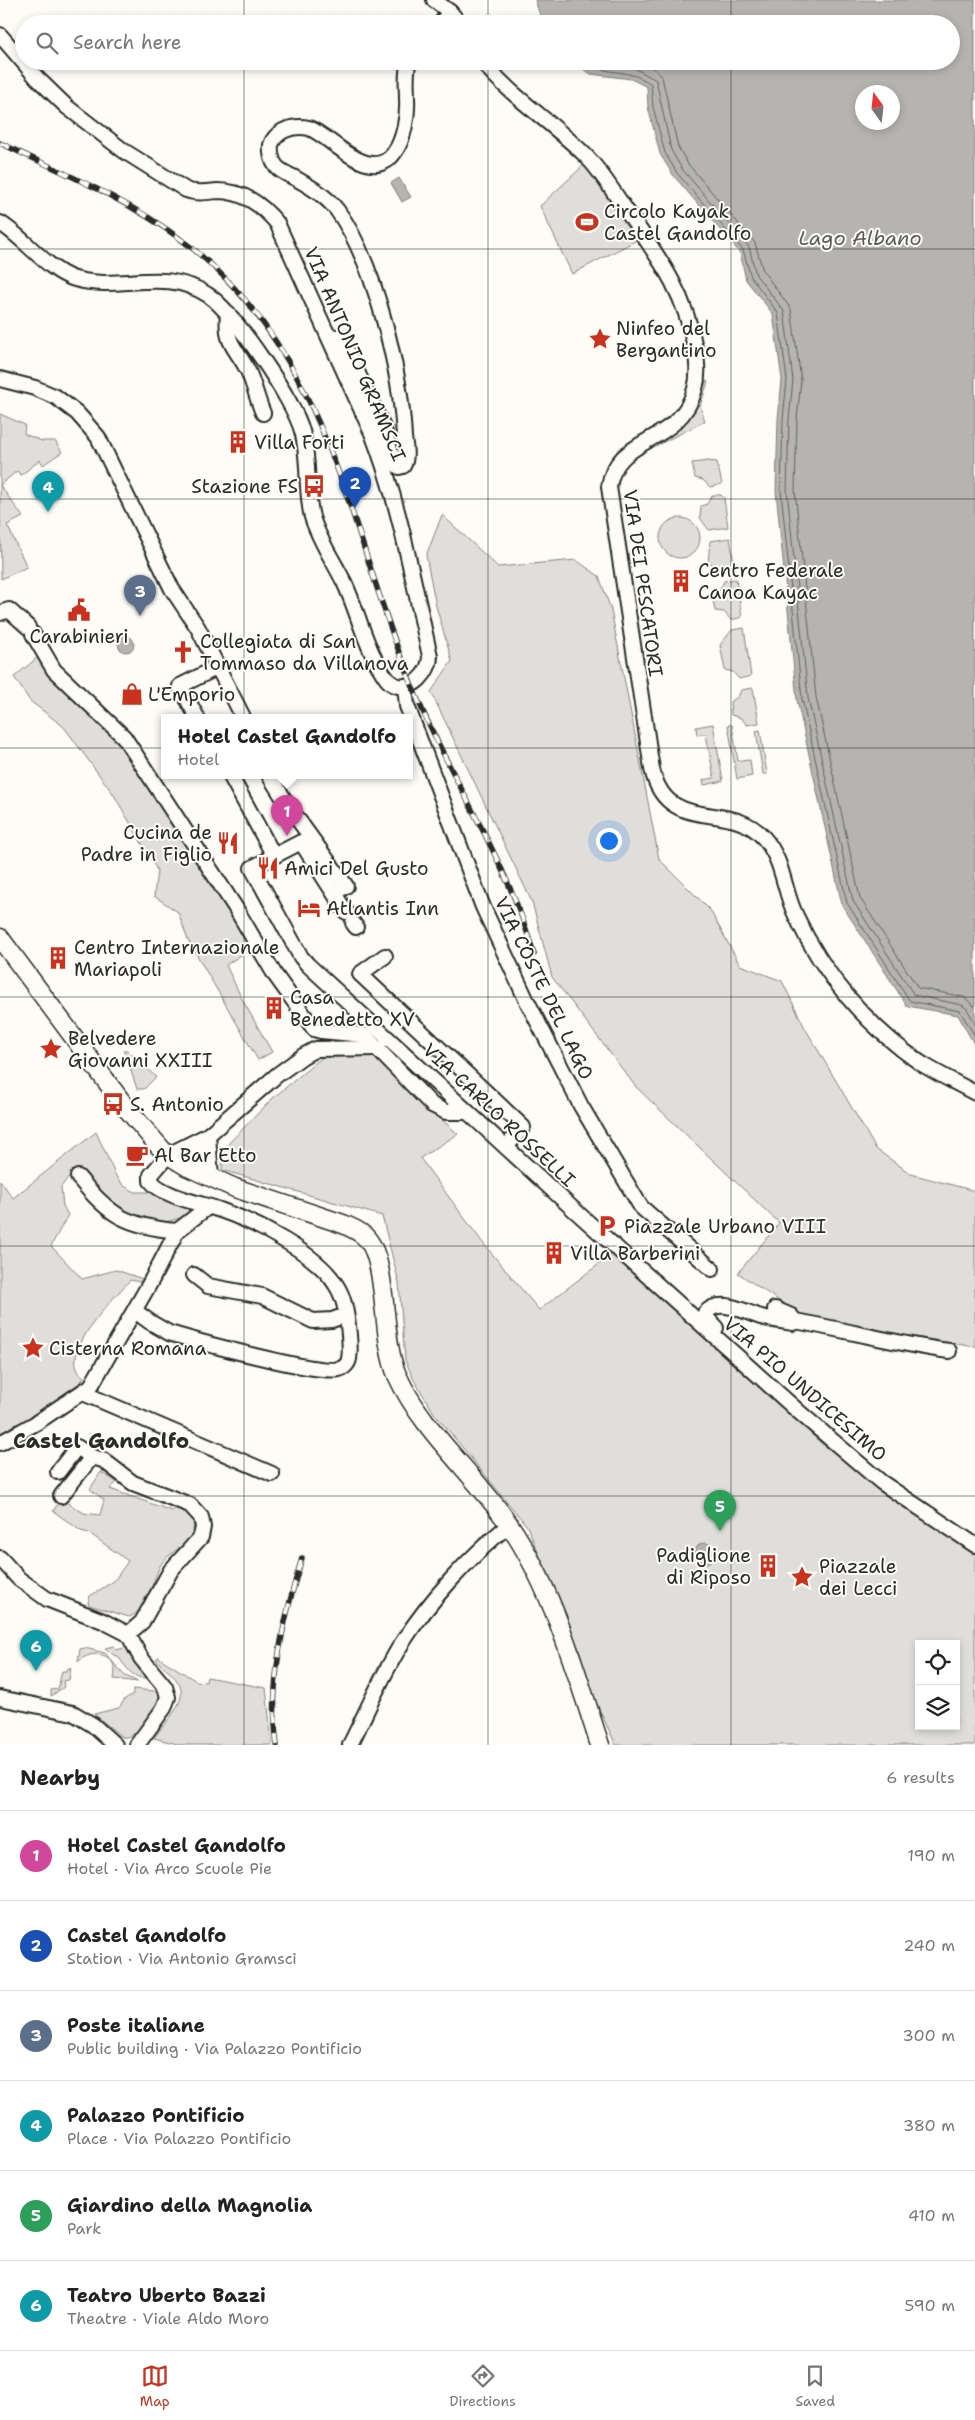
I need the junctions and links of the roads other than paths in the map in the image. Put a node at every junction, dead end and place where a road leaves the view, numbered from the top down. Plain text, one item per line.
1 (434, 0) edge
2 (450, 12) junction
3 (448, 15) edge
4 (452, 15) edge
5 (0, 35) edge
6 (15, 52) edge
7 (31, 70) edge
8 (407, 70) edge
9 (490, 70) edge
10 (0, 222) edge
11 (228, 313) junction
12 (329, 336) junction
13 (0, 379) edge
14 (263, 412) dead end
15 (4, 612) edge
16 (218, 667) junction
17 (405, 686) junction
18 (196, 714) edge
19 (242, 714) edge
20 (410, 714) edge
21 (413, 722) edge
22 (232, 779) edge
23 (272, 779) edge
24 (274, 856) junction
25 (334, 892) junction
26 (351, 921) dead end
27 (0, 938) edge
28 (385, 956) dead end
29 (378, 1048) junction
30 (975, 1093) edge
31 (467, 1112) junction
32 (208, 1135) junction
33 (506, 1147) junction
34 (168, 1155) junction
35 (188, 1167) junction
36 (78, 1177) dead end
37 (211, 1178) junction
38 (208, 1207) junction
39 (177, 1231) junction
40 (620, 1250) joint
41 (712, 1269) dead end
42 (194, 1275) dead end
43 (774, 1309) dead end
44 (135, 1311) junction
45 (346, 1315) junction
46 (795, 1321) junction
47 (721, 1340) junction
48 (949, 1351) dead end
49 (83, 1393) junction
50 (0, 1443) edge
51 (92, 1457) junction
52 (58, 1472) dead end
53 (272, 1474) dead end
54 (61, 1496) dead end
55 (509, 1524) junction
56 (975, 1545) edge
57 (0, 1558) edge
58 (128, 1634) junction
59 (0, 1698) edge
60 (115, 1745) edge
61 (137, 1745) edge
62 (350, 1745) edge
63 (600, 1745) edge

1 - 2 street
2 - 3 street
2 - 4 street
5 - 6 street, VIA ANTONIO GRAMSCI
7 - 12 street, VIA ANTONIO GRAMSCI
8 - 12 street
9 - 30 street, VIA DEI PESCATORI
10 - 11 street
11 - 14 street
11 - 17 street
12 - 17 street, VIA ANTONIO GRAMSCI
13 - 16 street
15 - 29 street
16 - 18 street
16 - 19 street
17 - 20 street, VIA COSTE DEL LAGO
21 - 41 street, VIA COSTE DEL LAGO
22 - 24 street
23 - 25 street
24 - 25 street
24 - 31 street, VIA CARLO ROSSELLI
25 - 26 street
27 - 34 main road
28 - 33 street
29 - 31 street
29 - 32 street
31 - 33 street, VIA CARLO ROSSELLI
32 - 34 street
32 - 35 street
32 - 37 street
33 - 40 street, VIA CARLO ROSSELLI
34 - 35 main road
34 - 38 street
35 - 37 main road
36 - 39 street
37 - 55 main road
38 - 39 street
38 - 45 street
39 - 44 street
40 - 47 street, VIA PIO UNDICESIMO
42 - 45 street
43 - 46 street
44 - 45 street
44 - 49 street
46 - 47 street
46 - 48 street
47 - 56 street, VIA PIO UNDICESIMO
49 - 50 street
49 - 53 street
51 - 52 street
51 - 54 street
51 - 58 street
55 - 62 street
55 - 63 main road
57 - 58 street
58 - 61 street
59 - 60 street

